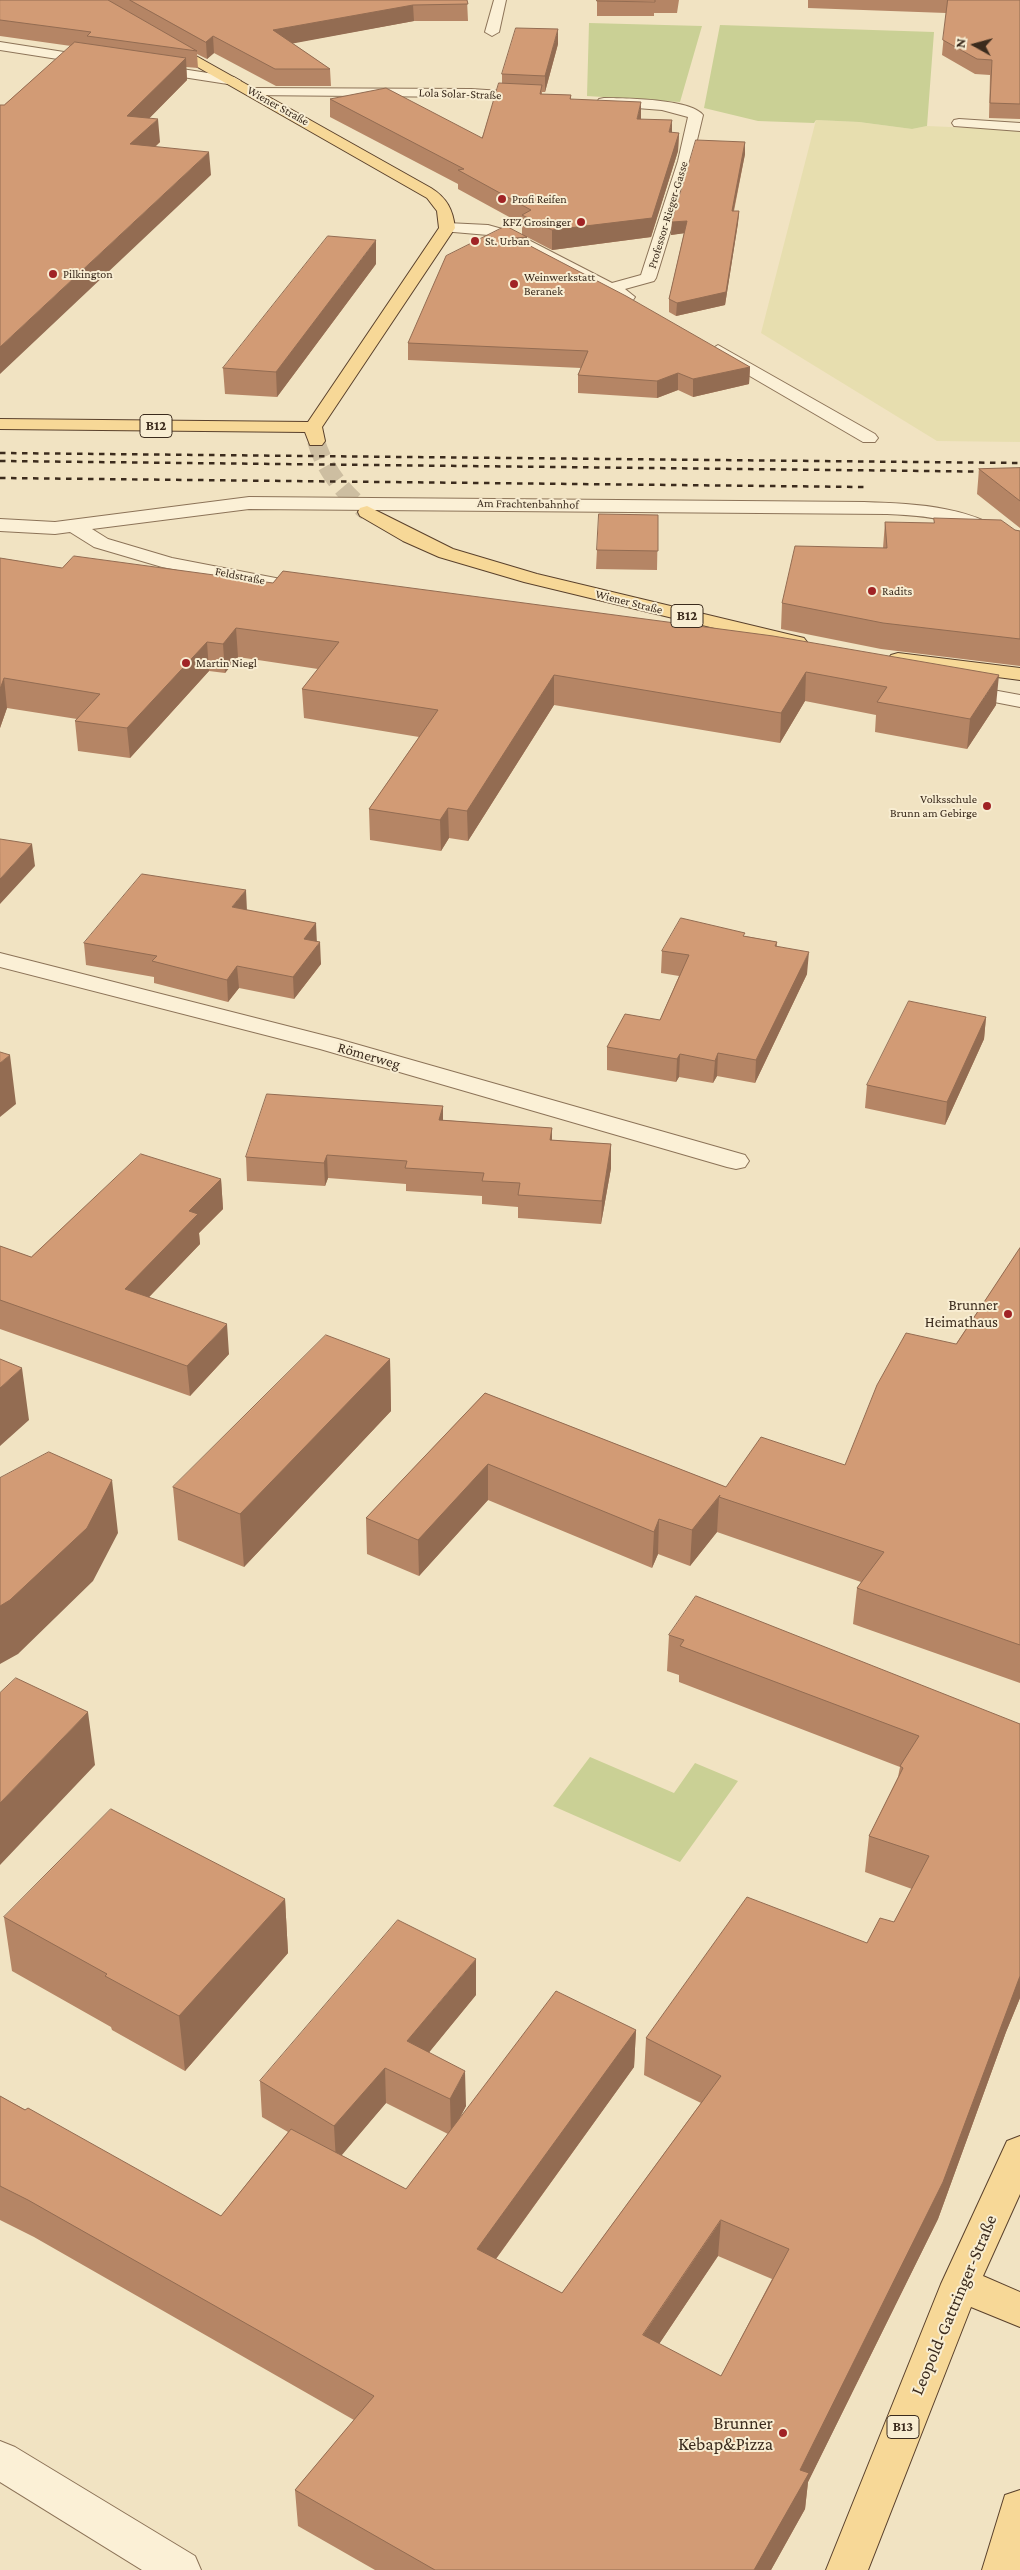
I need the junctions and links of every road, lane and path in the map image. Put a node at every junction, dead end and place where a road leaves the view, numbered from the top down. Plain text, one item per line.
1 (500, 0) edge
2 (492, 32) dead end
3 (150, 34) edge
4 (0, 46) edge
5 (108, 62) edge
6 (137, 67) edge
7 (234, 81) junction
8 (252, 92) junction
9 (544, 98) edge
10 (593, 101) edge
11 (959, 123) dead end
12 (1020, 127) edge
13 (447, 228) junction
14 (612, 288) junction
15 (638, 303) edge
16 (706, 343) edge
17 (0, 424) edge
18 (869, 438) dead end
19 (367, 512) tunnel mouth
20 (0, 525) edge
21 (74, 526) junction
22 (1020, 550) edge
23 (328, 593) edge
24 (811, 645) edge
25 (881, 657) edge
26 (1020, 674) edge
27 (942, 687) edge
28 (1020, 701) edge
29 (0, 960) edge
30 (736, 1161) dead end
31 (1020, 2152) edge
32 (960, 2284) junction
33 (1020, 2310) edge
34 (0, 2460) edge
35 (1020, 2509) edge
36 (180, 2570) edge
37 (846, 2570) edge
38 (1003, 2570) edge

1 - 2 street
3 - 7 main road, Wiener Straße
4 - 5 street
6 - 7 street
7 - 8 main road, Wiener Straße
8 - 9 street, Lola Solar-Straße
8 - 13 main road, Wiener Straße
10 - 14 street, Professor-Rieger-Gasse
11 - 12 street
13 - 14 street
13 - 17 main road, B12
14 - 15 street
16 - 18 street
19 - 24 main road, Wiener Straße / B12
20 - 21 street
21 - 22 street, Am Frachtenbahnhof
21 - 23 street, Feldstraße
25 - 26 main road
27 - 28 street
29 - 30 street, Römerweg
31 - 32 main road, Leopold-Gattringer-Straße / B13
32 - 33 main road
32 - 37 main road, Leopold-Gattringer-Straße / B13
34 - 36 street
35 - 38 main road

